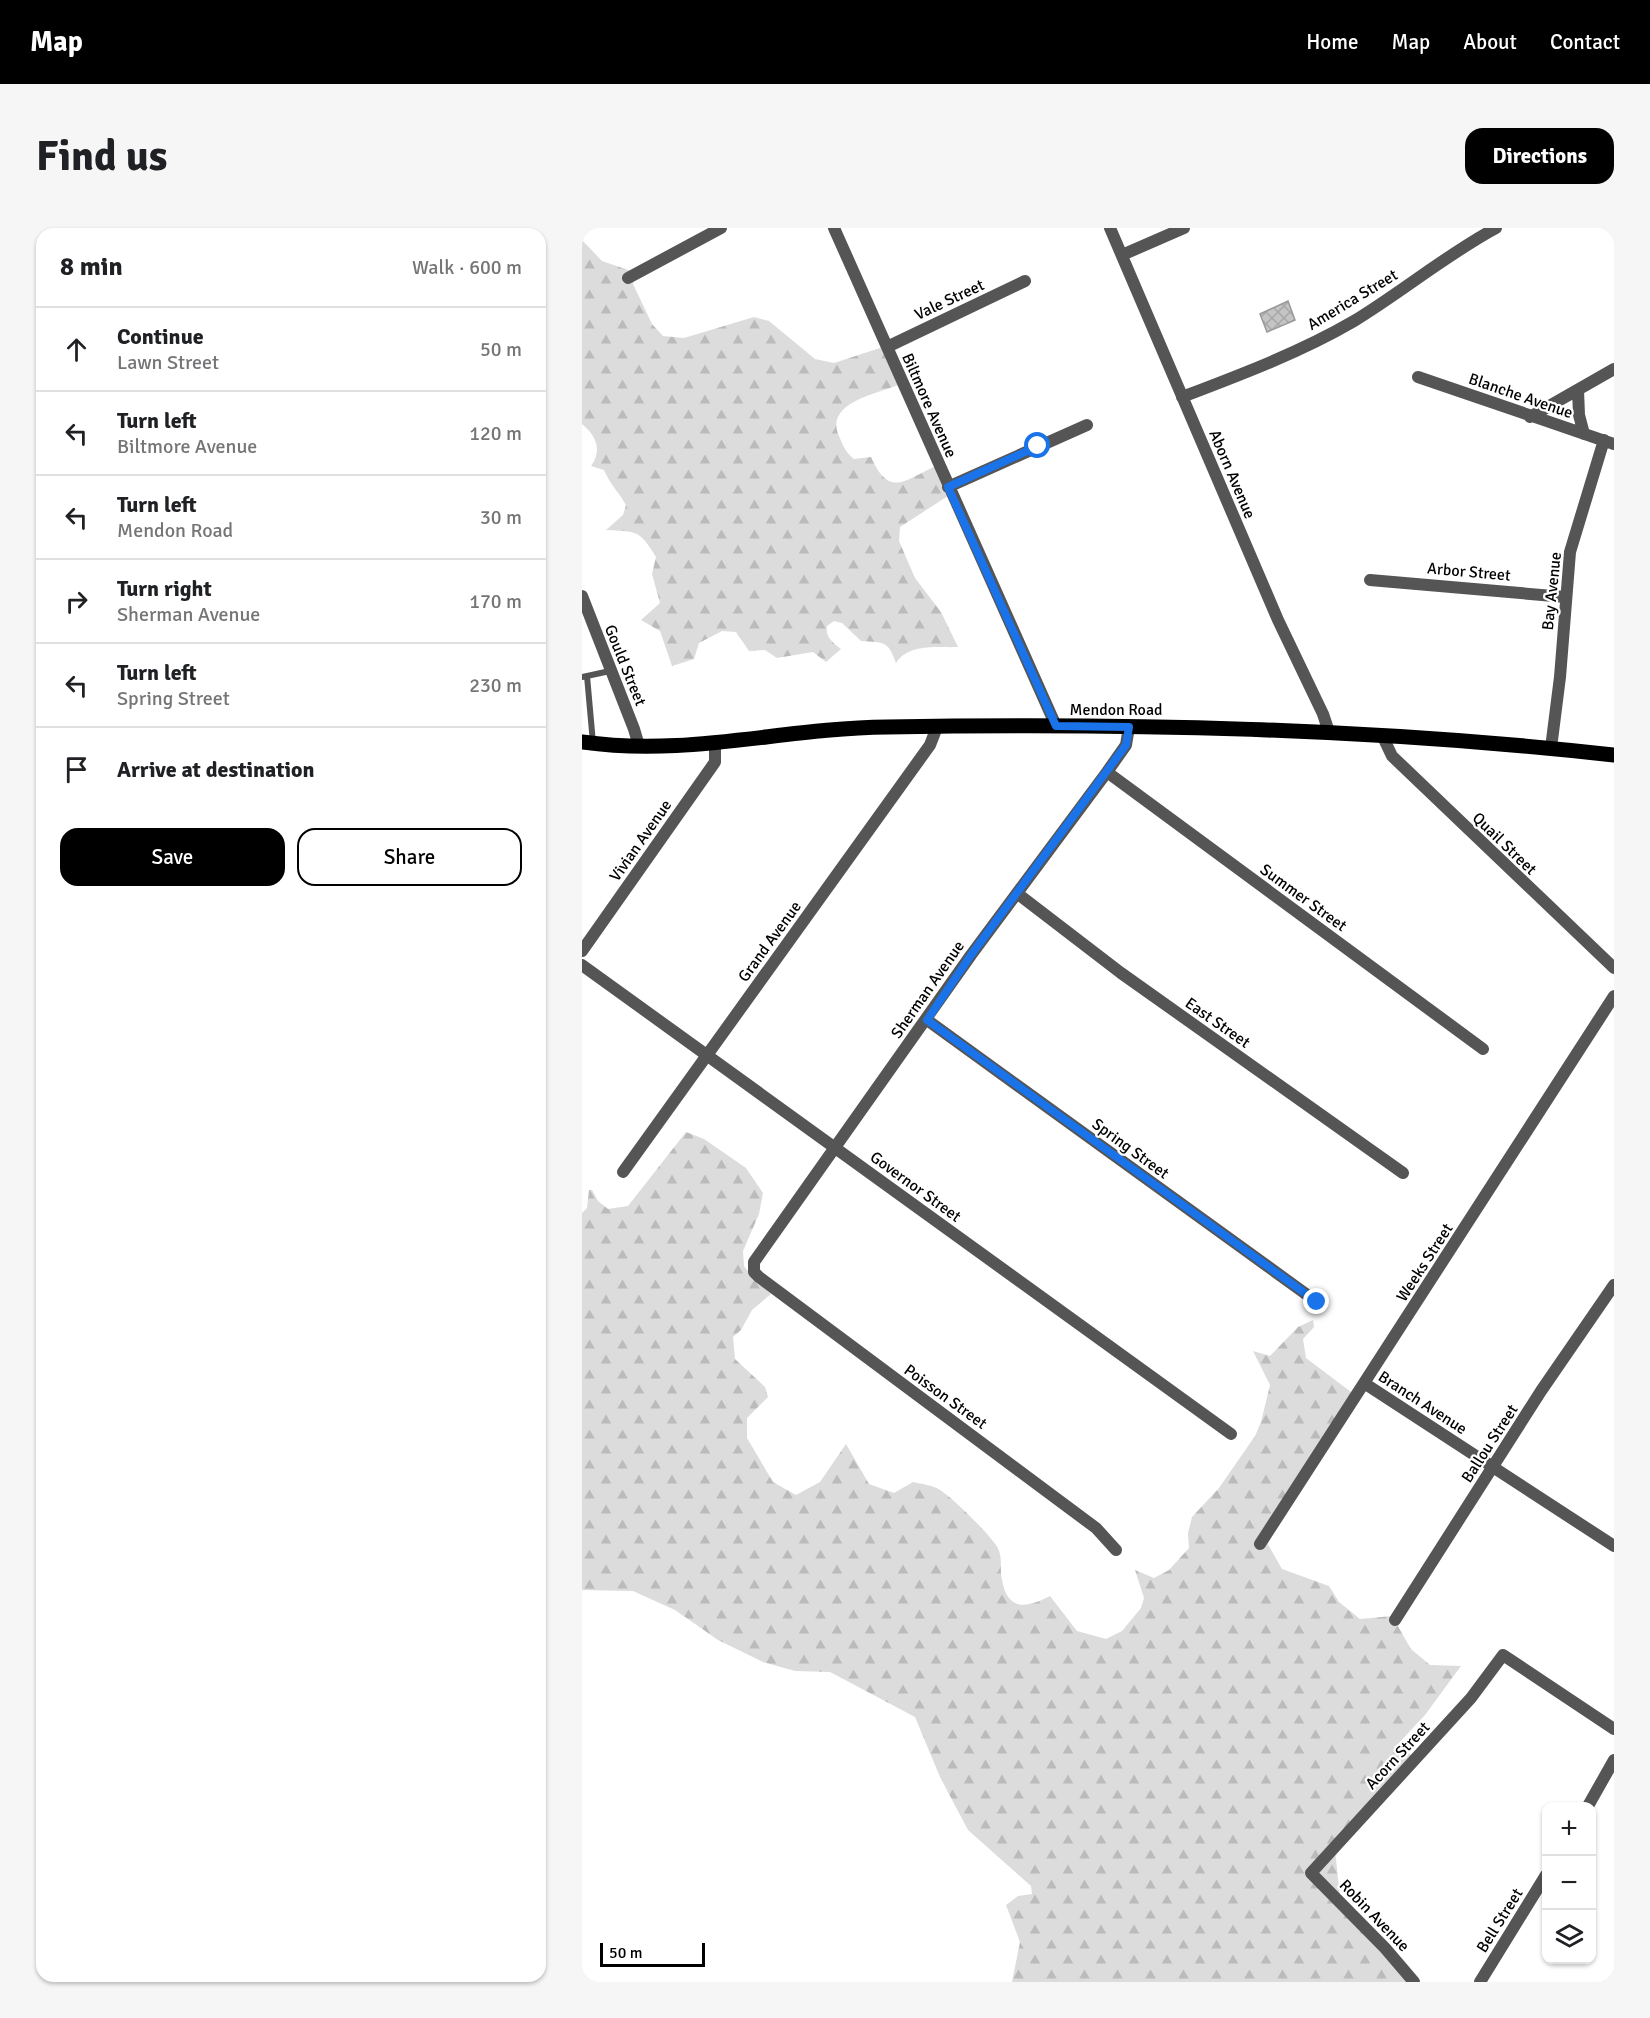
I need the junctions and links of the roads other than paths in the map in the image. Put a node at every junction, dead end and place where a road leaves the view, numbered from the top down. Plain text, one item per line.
1 (721, 228) edge
2 (834, 228) edge
3 (1110, 228) edge
4 (1184, 228) edge
5 (1496, 228) edge
6 (702, 232) edge
7 (1122, 255) junction
8 (628, 278) dead end
9 (1025, 281) dead end
10 (887, 347) junction
11 (1614, 369) edge
12 (1419, 377) dead end
13 (1578, 390) junction
14 (1182, 397) junction
15 (1530, 417) junction
16 (1087, 425) dead end
17 (1584, 434) junction
18 (1609, 442) edge
19 (948, 487) junction
20 (1370, 580) dead end
21 (582, 596) edge
22 (1565, 597) junction
23 (610, 670) junction
24 (584, 676) edge
25 (1056, 726) junction
26 (938, 727) junction
27 (1129, 727) junction
28 (1329, 732) junction
29 (1382, 735) junction
30 (588, 743) edge
31 (715, 745) junction
32 (639, 747) junction
33 (1551, 748) junction
34 (1614, 755) edge
35 (1107, 772) junction
36 (1018, 894) junction
37 (582, 951) edge
38 (582, 965) edge
39 (1614, 968) edge
40 (1614, 996) edge
41 (927, 1020) junction
42 (1482, 1049) dead end
43 (706, 1054) junction
44 (834, 1147) junction
45 (623, 1172) dead end
46 (1403, 1173) dead end
47 (754, 1272) joint
48 (1614, 1285) edge
49 (1317, 1302) dead end
50 (1364, 1383) junction
51 (1231, 1434) dead end
52 (1492, 1468) junction
53 (1260, 1544) dead end
54 (1614, 1546) edge
55 (1116, 1550) dead end
56 (1395, 1620) dead end
57 (1614, 1729) edge
58 (1614, 1760) edge
59 (1590, 1802) edge
60 (1311, 1873) joint
61 (1542, 1881) edge
62 (1414, 1982) edge
63 (1480, 1982) edge

1 - 6 street
2 - 10 street, Biltmore Avenue
3 - 7 street, Aborn Avenue
4 - 7 street
5 - 14 street, America Street
6 - 8 street
7 - 14 street, Aborn Avenue
9 - 10 street, Vale Street
10 - 19 street, Biltmore Avenue
11 - 13 street
12 - 15 street, Blanche Avenue
13 - 15 street
13 - 17 street
14 - 28 street, Aborn Avenue
15 - 17 street, Blanche Avenue
16 - 19 street
17 - 18 street, Blanche Avenue
18 - 22 street, Bay Avenue
19 - 25 street, Biltmore Avenue
20 - 22 street, Arbor Street
21 - 23 street, Gould Street
22 - 33 street, Bay Avenue
23 - 24 lane
23 - 32 street, Gould Street
24 - 30 lane
25 - 26 main road, Mendon Road
25 - 27 main road, Mendon Road
26 - 31 main road, Mendon Road
26 - 43 street, Grand Avenue
27 - 28 main road, Mendon Road
27 - 35 street, Sherman Avenue
28 - 29 main road, Mendon Road
29 - 33 main road, Mendon Road
29 - 39 street, Quail Street
30 - 32 main road, Mendon Road
31 - 32 main road, Mendon Road
31 - 37 street, Vivian Avenue
33 - 34 main road, Mendon Road
35 - 36 street, Sherman Avenue
35 - 42 street, Summer Street
36 - 41 street, Sherman Avenue
36 - 46 street, East Street
38 - 43 street, Governor Street
40 - 50 street, Weeks Street
41 - 44 street, Sherman Avenue
41 - 49 street, Spring Street
43 - 44 street, Governor Street
43 - 45 street, Grand Avenue
44 - 47 street, Sherman Avenue
44 - 51 street, Governor Street
47 - 55 street, Poisson Street
48 - 52 street, Ballou Street
50 - 52 street, Branch Avenue
50 - 53 street, Weeks Street
52 - 54 street, Branch Avenue
52 - 56 street, Ballou Street
57 - 60 street, Acorn Street
58 - 59 street
60 - 62 street, Robin Avenue
61 - 63 street, Bell Street

